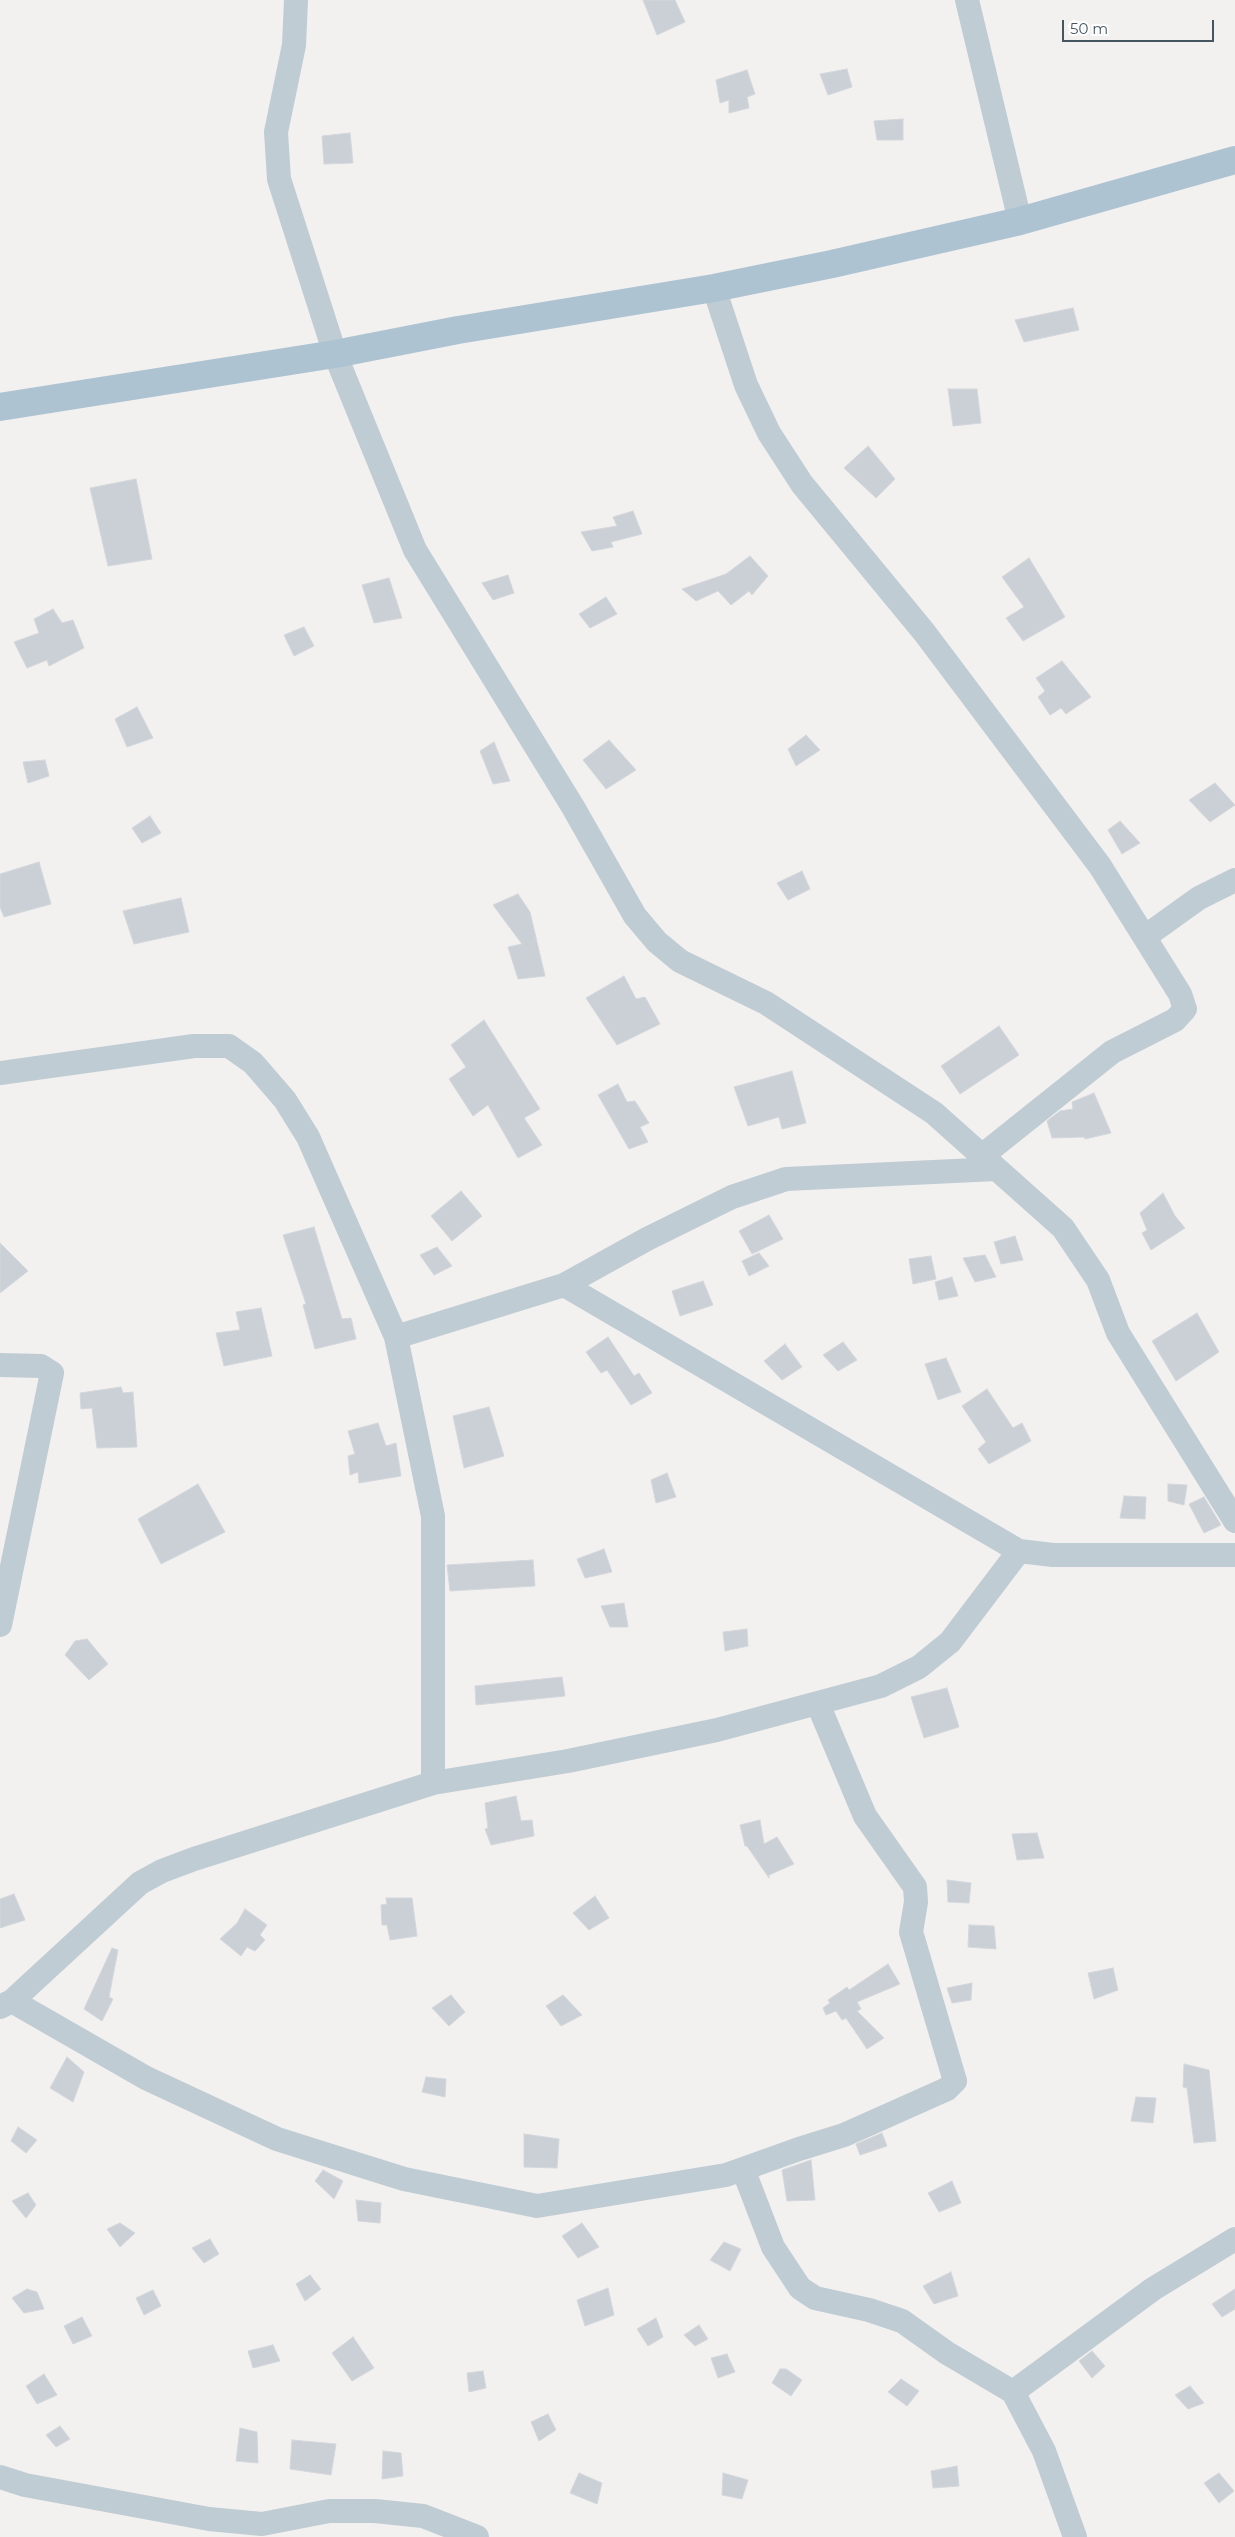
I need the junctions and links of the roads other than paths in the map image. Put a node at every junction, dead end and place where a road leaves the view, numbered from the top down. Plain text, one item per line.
1 (296, 0) edge
2 (967, 0) edge
3 (1235, 160) edge
4 (1020, 221) junction
5 (714, 288) junction
6 (335, 354) junction
7 (0, 407) edge
8 (1235, 880) edge
9 (1146, 936) junction
10 (0, 1073) edge
11 (990, 1162) junction
12 (564, 1285) junction
13 (396, 1336) junction
14 (0, 1365) edge
15 (1235, 1522) edge
16 (1019, 1550) junction
17 (1235, 1555) edge
18 (0, 1625) edge
19 (818, 1704) junction
20 (433, 1783) junction
21 (6, 2004) edge
22 (743, 2170) junction
23 (1235, 2238) edge
24 (1013, 2392) junction
25 (0, 2477) edge
26 (477, 2537) edge
27 (1075, 2537) edge

1 - 6 street
2 - 4 street
3 - 4 main road
4 - 5 main road
5 - 6 main road
5 - 9 street
6 - 7 main road
6 - 11 street
8 - 9 street
9 - 11 street
10 - 13 street
11 - 12 street
11 - 15 street
12 - 13 street
12 - 16 street
13 - 20 street
14 - 18 street
16 - 17 street
16 - 19 street
19 - 20 street
19 - 22 street
20 - 21 street
21 - 22 street
22 - 24 street
23 - 24 street
24 - 27 street
25 - 26 street

